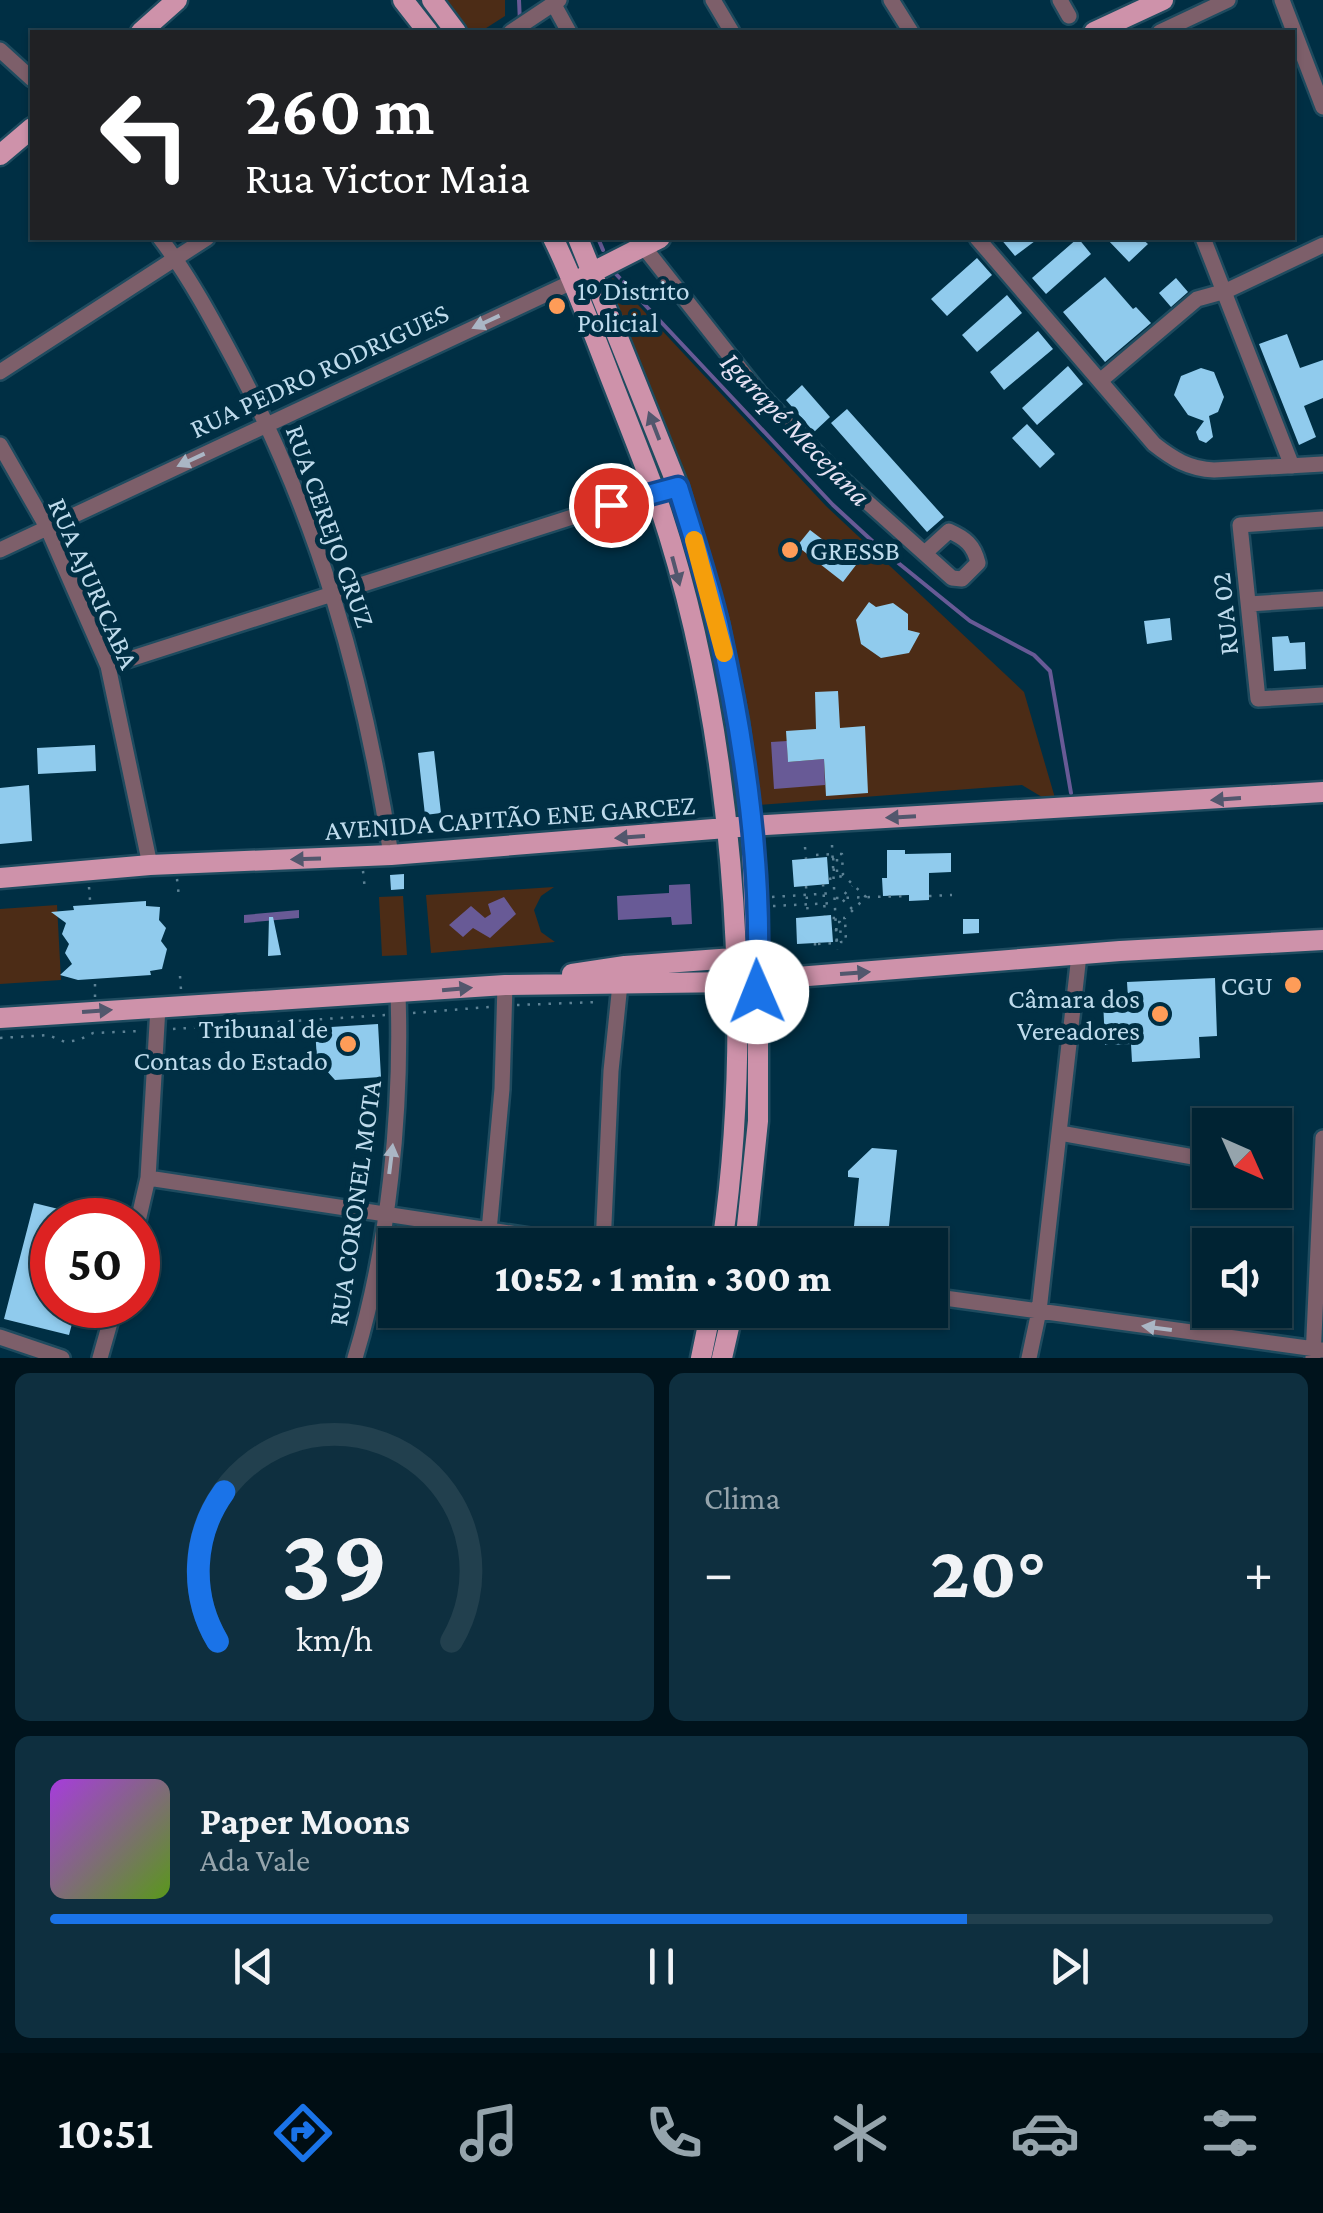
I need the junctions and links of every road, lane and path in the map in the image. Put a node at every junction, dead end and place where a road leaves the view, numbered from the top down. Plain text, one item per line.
1 (177, 0) edge
2 (403, 0) edge
3 (432, 0) edge
4 (713, 0) edge
5 (890, 0) edge
6 (1060, 0) edge
7 (1163, 0) edge
8 (1228, 0) edge
9 (1282, 0) edge
10 (551, 5) edge
11 (1069, 16) dead end
12 (143, 30) edge
13 (426, 30) edge
14 (454, 30) edge
15 (514, 30) edge
16 (568, 30) edge
17 (731, 30) edge
18 (910, 30) edge
19 (1098, 30) edge
20 (1164, 30) edge
21 (1293, 30) edge
22 (1295, 34) edge
23 (0, 50) edge
24 (30, 77) edge
25 (1323, 107) edge
26 (30, 130) edge
27 (0, 155) edge
28 (162, 240) edge
29 (204, 240) edge
30 (554, 240) edge
31 (579, 240) edge
32 (979, 240) edge
33 (1204, 240) edge
34 (646, 244) edge
35 (1323, 245) edge
36 (176, 259) junction
37 (596, 270) junction
38 (574, 281) junction
39 (1226, 291) junction
40 (0, 372) edge
41 (1100, 381) junction
42 (268, 424) junction
43 (0, 445) edge
44 (1323, 464) edge
45 (1292, 466) junction
46 (678, 487) junction
47 (655, 493) junction
48 (1323, 519) edge
49 (46, 528) junction
50 (0, 550) edge
51 (926, 552) dead end
52 (334, 594) junction
53 (1323, 599) edge
54 (1248, 604) junction
55 (108, 666) junction
56 (1323, 694) edge
57 (1323, 792) edge
58 (751, 826) junction
59 (727, 830) junction
60 (832, 845) dead end
61 (805, 848) dead end
62 (391, 856) junction
63 (150, 865) junction
64 (843, 875) junction
65 (0, 878) edge
66 (829, 879) dead end
67 (824, 884) dead end
68 (806, 886) dead end
69 (854, 886) junction
70 (824, 894) junction
71 (807, 895) junction
72 (952, 895) dead end
73 (909, 896) dead end
74 (929, 896) dead end
75 (766, 897) dead end
76 (835, 898) junction
77 (807, 904) junction
78 (824, 904) junction
79 (766, 906) dead end
80 (853, 910) junction
81 (808, 916) dead end
82 (825, 916) dead end
83 (831, 918) dead end
84 (845, 918) junction
85 (1323, 940) edge
86 (837, 950) dead end
87 (815, 951) dead end
88 (1079, 955) junction
89 (757, 956) junction
90 (734, 958) junction
91 (758, 980) junction
92 (735, 982) junction
93 (620, 984) junction
94 (505, 985) junction
95 (398, 994) junction
96 (158, 1007) junction
97 (0, 1018) edge
98 (1060, 1133) junction
99 (1323, 1138) edge
100 (1192, 1157) edge
101 (148, 1178) junction
102 (143, 1198) edge
103 (384, 1213) junction
104 (472, 1228) edge
105 (489, 1228) edge
106 (603, 1228) edge
107 (724, 1228) edge
108 (747, 1228) edge
109 (948, 1298) edge
110 (1039, 1311) junction
111 (108, 1328) edge
112 (707, 1328) edge
113 (729, 1328) edge
114 (0, 1338) edge
115 (1317, 1353) edge
116 (62, 1358) edge
117 (100, 1358) edge
118 (356, 1358) edge
119 (701, 1358) edge
120 (722, 1358) edge
121 (1029, 1358) edge

1 - 12 main road
2 - 13 main road
3 - 14 main road
4 - 17 street
5 - 18 street
6 - 11 street
7 - 19 main road
8 - 20 street
9 - 21 street
10 - 15 street
10 - 16 street
22 - 25 street
23 - 24 street
26 - 27 main road
28 - 36 street, RUA CEREJO CRUZ
29 - 36 street
30 - 38 main road
31 - 37 main road
32 - 41 street
33 - 39 street
34 - 37 main road, RUA PEDRO RODRIGUES
34 - 51 street
35 - 39 street
36 - 40 street
36 - 42 street, RUA CEREJO CRUZ
37 - 38 main road, RUA PEDRO RODRIGUES
46 -> 37 main road
38 -> 42 street, RUA PEDRO RODRIGUES
38 - 47 main road
39 - 41 street
39 - 45 street
41 - 45 street
42 -> 49 street, RUA PEDRO RODRIGUES
42 - 52 street, RUA CEREJO CRUZ
43 - 49 street, RUA AJURICABA
44 - 45 street
46 - 47 street
46 - 58 main road
47 - 52 street
47 -> 59 main road
48 - 54 street, RUA 02
49 - 50 street, RUA PEDRO RODRIGUES
49 - 55 street, RUA AJURICABA
52 - 55 street
52 - 62 street, RUA CEREJO CRUZ
53 - 54 street
54 - 56 street, RUA 02
55 - 63 street, RUA AJURICABA
57 -> 58 main road, AVENIDA CAPITÃO ENE GARCEZ
58 - 59 main road, AVENIDA CAPITÃO ENE GARCEZ
58 - 89 main road
59 -> 62 main road, AVENIDA CAPITÃO ENE GARCEZ
59 - 90 main road
60 - 76 path
61 - 64 path, bridge
62 -> 63 main road, AVENIDA CAPITÃO ENE GARCEZ
63 - 65 main road, AVENIDA CAPITÃO ENE GARCEZ
64 - 66 path, bridge
64 - 69 path, bridge
67 - 70 path
68 - 71 path
69 - 80 path, bridge
69 - 80 path, bridge
70 - 71 path
70 - 76 path
70 - 78 path
71 - 75 path
71 - 77 path
72 - 74 path
73 - 76 path
76 - 78 path
76 - 86 path
77 - 78 path
77 - 79 path
77 - 81 path
78 - 82 path
80 - 84 path, bridge
83 - 84 path, bridge
84 - 87 path, bridge
85 - 88 main road
91 -> 88 main road
88 - 98 street
89 - 90 main road
89 - 91 main road
90 - 92 main road
90 - 94 main road
91 - 92 main road
91 - 108 main road
92 - 93 main road
92 - 107 main road
93 - 94 main road
93 - 106 street
95 -> 94 main road
94 - 105 street
95 - 96 main road
103 -> 95 street, RUA CORONEL MOTA
97 -> 96 main road
96 - 101 street
98 - 100 street
98 - 110 street
99 - 115 street
101 - 102 street
101 - 103 street
103 - 104 street
103 - 118 street, RUA CORONEL MOTA
109 - 110 street
115 -> 110 street
110 - 121 street
111 - 117 street
112 - 119 main road
113 - 120 main road
114 - 116 street

